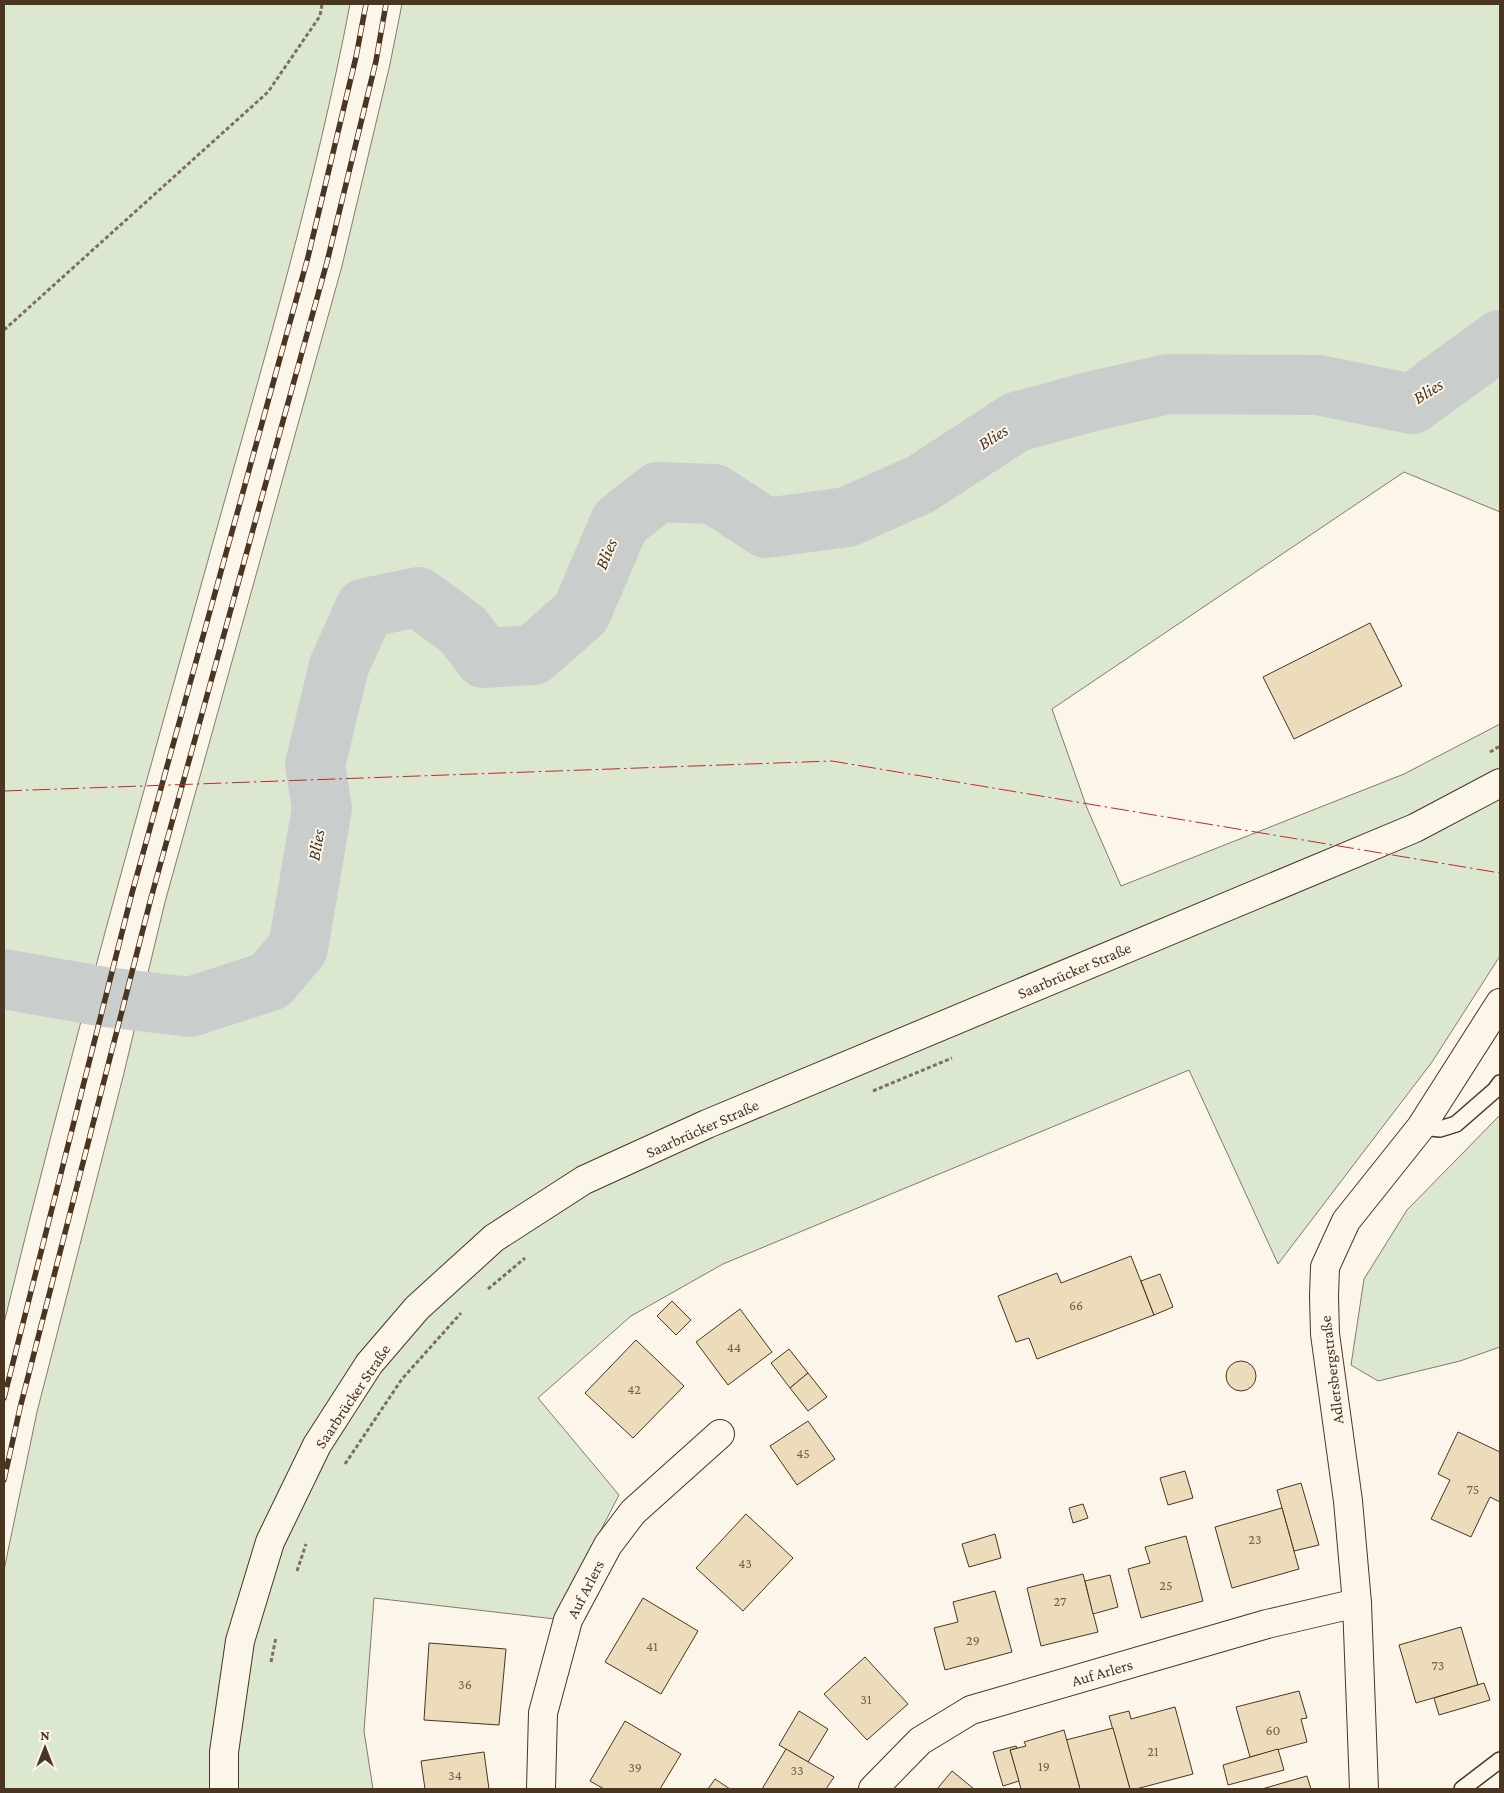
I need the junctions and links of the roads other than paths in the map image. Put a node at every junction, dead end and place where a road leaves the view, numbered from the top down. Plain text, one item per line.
1 (1500, 783) edge
2 (1500, 1004) edge
3 (1500, 1082) edge
4 (1422, 1127) junction
5 (720, 1434) dead end
6 (1357, 1603) junction
7 (1500, 1760) edge
8 (224, 1789) edge
9 (541, 1789) edge
10 (873, 1789) edge
11 (1364, 1789) edge
12 (1462, 1789) edge

1 - 8 street, Saarbrücker Straße
2 - 4 street, Adlersbergstraße
3 - 4 lane
4 - 6 street, Adlersbergstraße
5 - 9 street, Auf Arlers
6 - 10 street, Auf Arlers
6 - 11 street, Adlersbergstraße
7 - 12 lane

